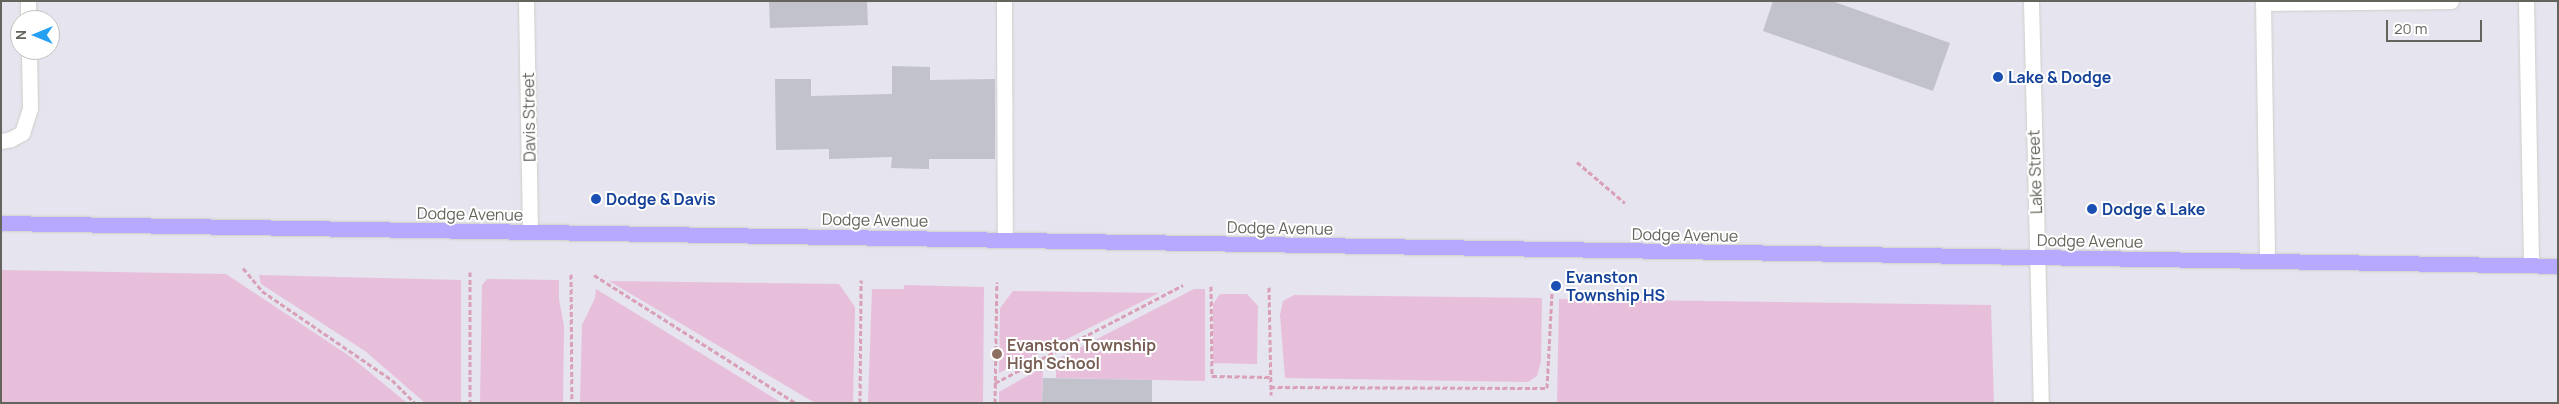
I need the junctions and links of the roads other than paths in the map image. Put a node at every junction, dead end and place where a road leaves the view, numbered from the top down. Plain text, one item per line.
1 (526, 1) edge
2 (1004, 1) edge
3 (2031, 1) edge
4 (2451, 1) edge
5 (2526, 1) edge
6 (2263, 2) edge
7 (29, 60) edge
8 (1, 141) edge
9 (1, 223) edge
10 (530, 232) junction
11 (1005, 240) junction
12 (2038, 258) junction
13 (2267, 261) junction
14 (2531, 265) junction
15 (2558, 266) edge
16 (2041, 403) edge

1 - 10 street, Davis Street
2 - 11 street
3 - 12 street, Lake Street
4 - 6 street
5 - 14 street
6 - 13 street
7 - 8 street
9 - 10 main road, Dodge Avenue
10 - 11 main road, Dodge Avenue
11 - 12 main road, Dodge Avenue
12 - 13 main road, Dodge Avenue
12 - 16 street, Lake Street
13 - 14 main road, Dodge Avenue
14 - 15 main road, Dodge Avenue

